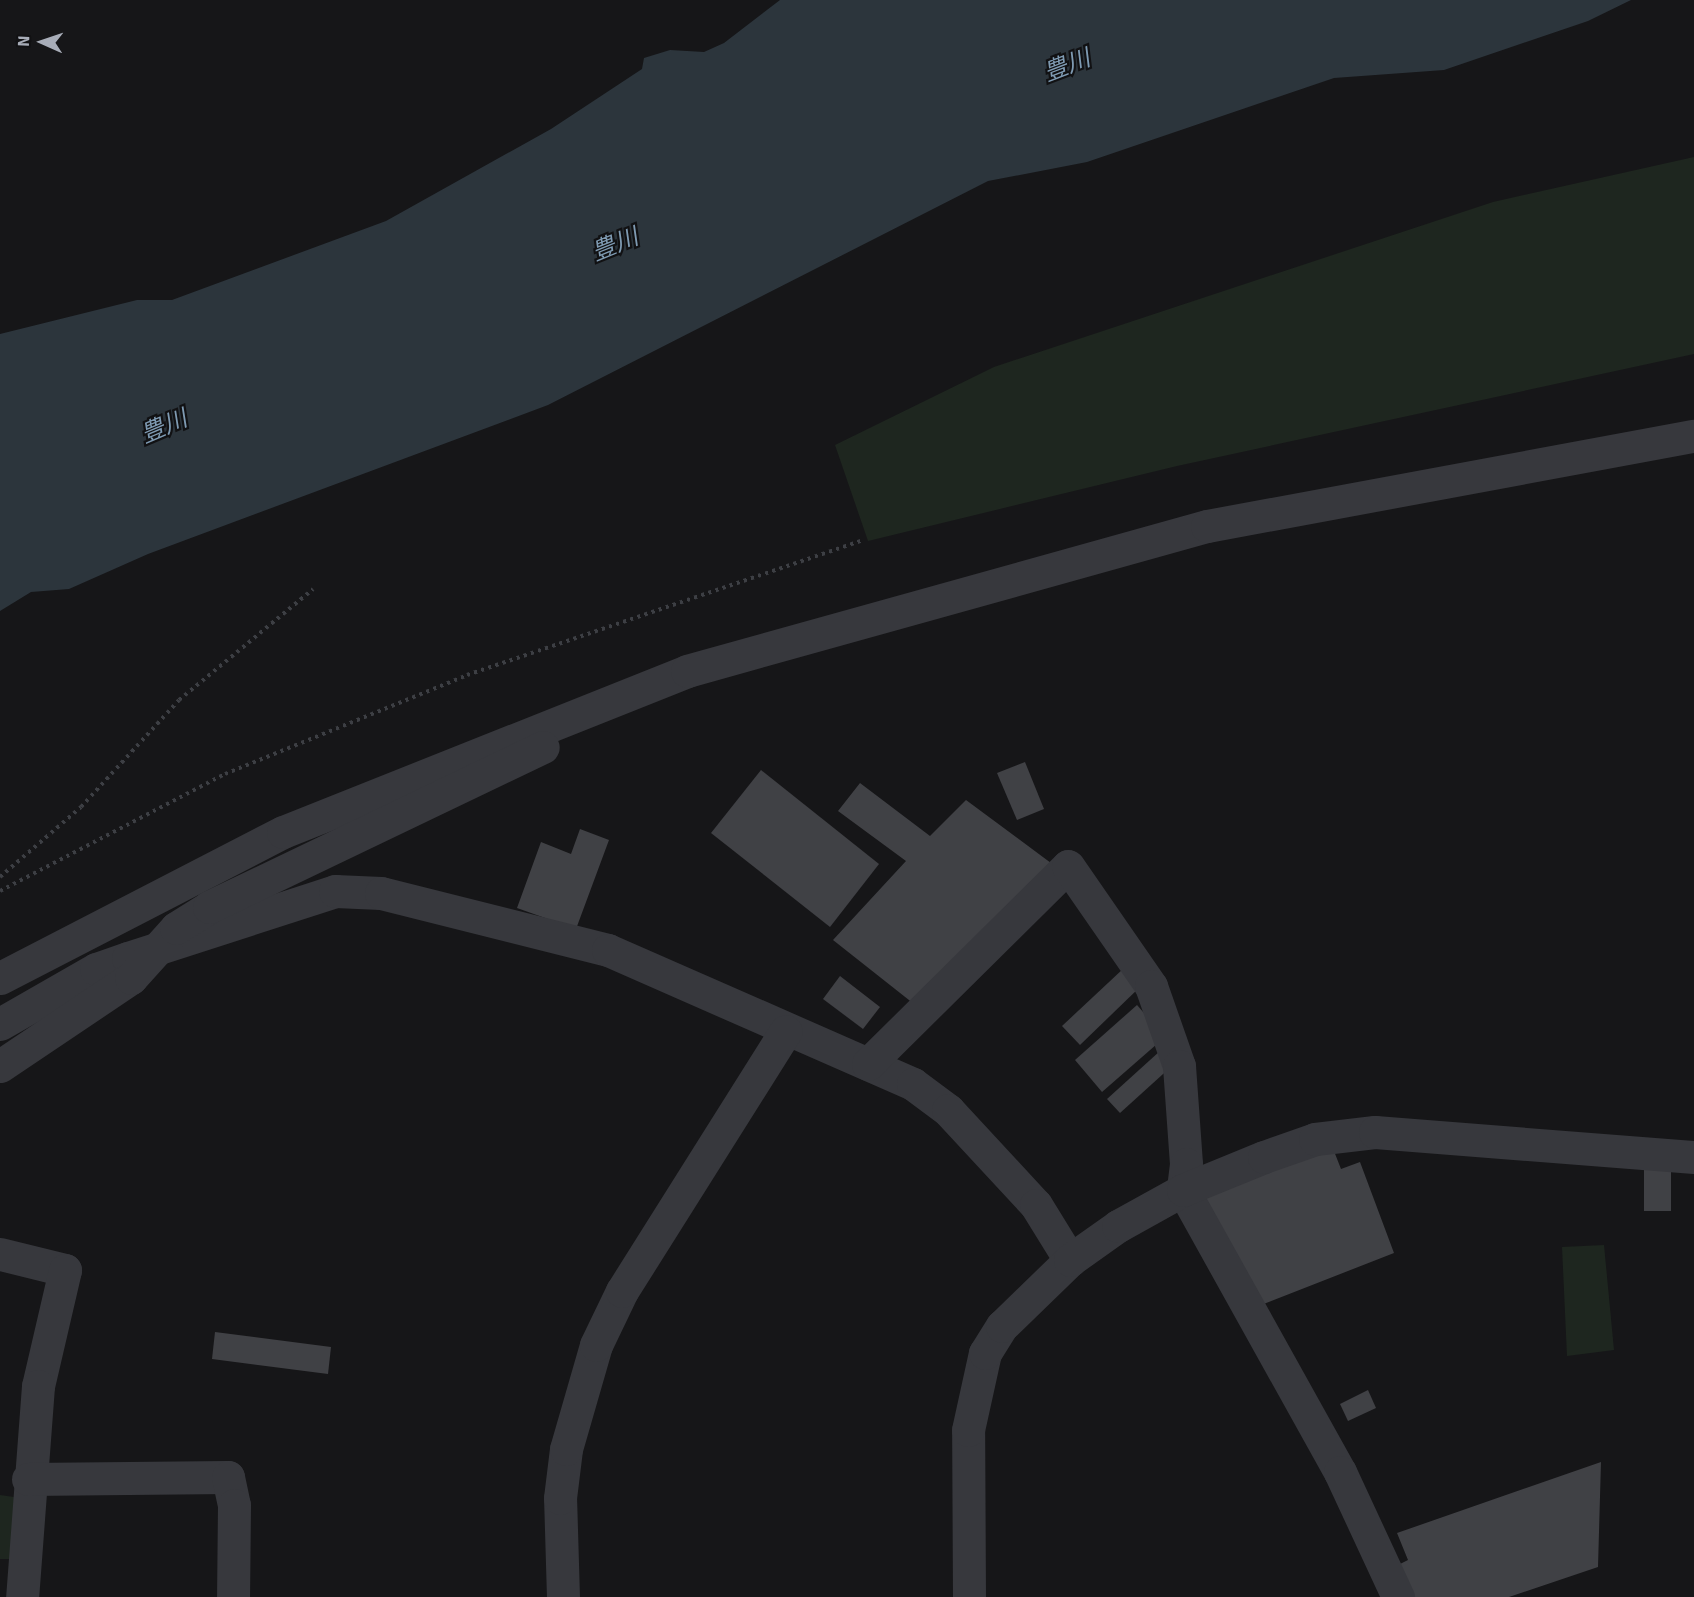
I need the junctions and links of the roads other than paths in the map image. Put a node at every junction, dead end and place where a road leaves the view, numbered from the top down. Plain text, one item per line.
1 (1694, 436) edge
2 (567, 719) junction
3 (160, 952) junction
4 (0, 978) edge
5 (0, 1024) edge
6 (786, 1031) junction
7 (868, 1064) junction
8 (0, 1066) edge
9 (1694, 1157) edge
10 (1183, 1190) junction
11 (0, 1254) edge
12 (1070, 1260) junction
13 (28, 1479) junction
14 (22, 1597) edge
15 (233, 1597) edge
16 (563, 1597) edge
17 (969, 1597) edge
18 (1398, 1597) edge

1 - 2 street
2 - 3 street
2 - 4 street
3 - 5 street
3 - 6 street
3 - 8 street
6 - 7 street
6 - 16 street
7 - 10 street
7 - 12 street
9 - 10 street
10 - 12 street
10 - 18 street
11 - 13 street
12 - 17 street
13 - 14 street
13 - 15 street

